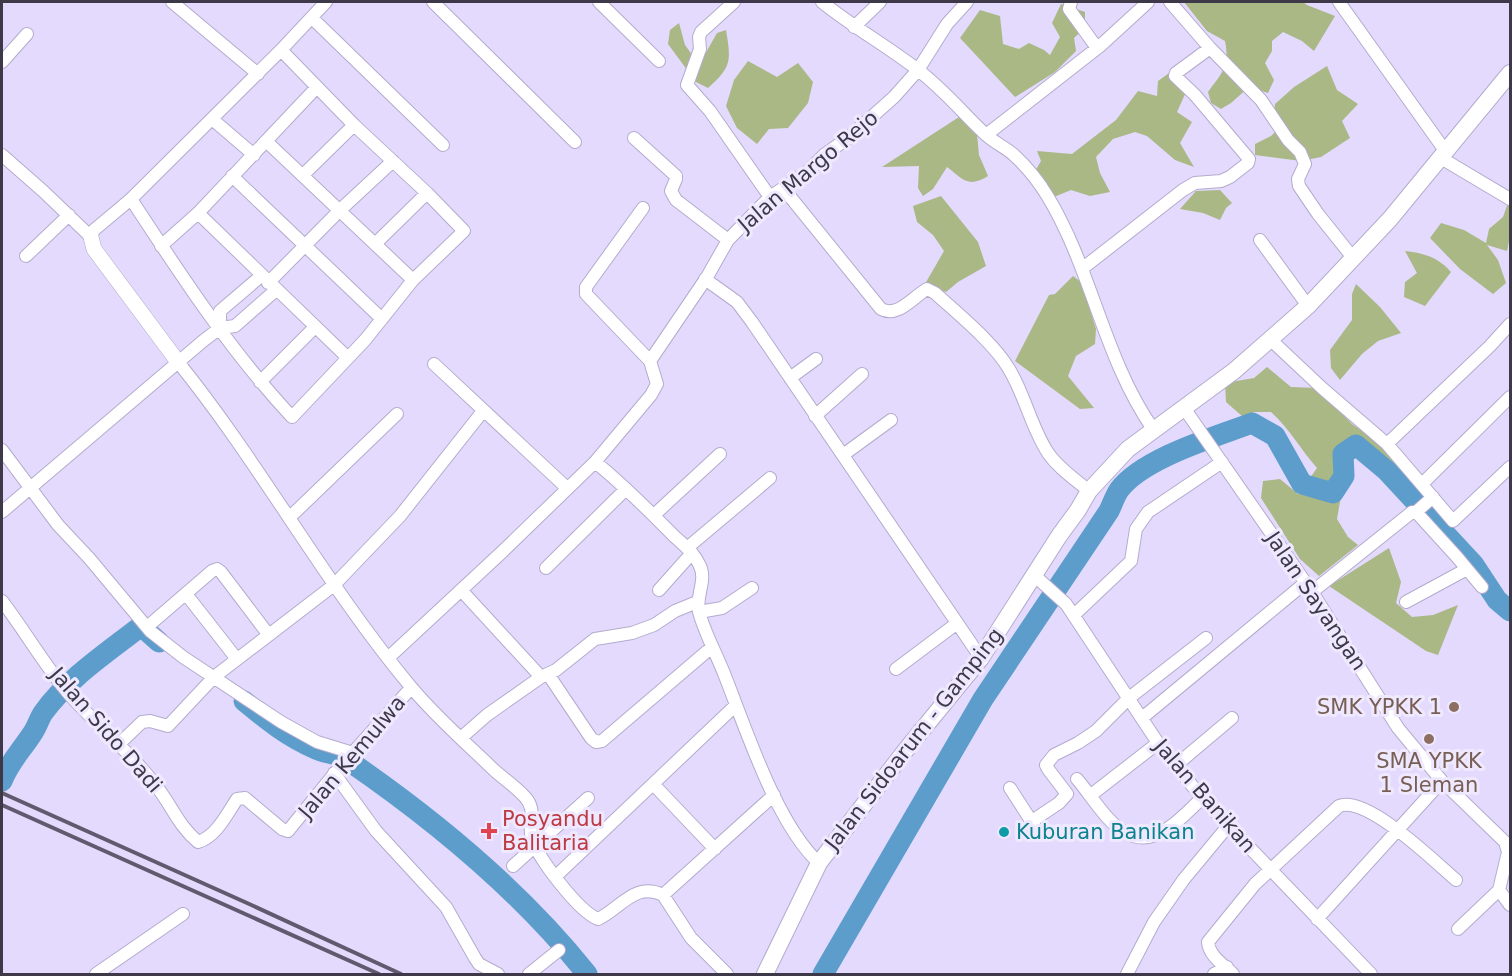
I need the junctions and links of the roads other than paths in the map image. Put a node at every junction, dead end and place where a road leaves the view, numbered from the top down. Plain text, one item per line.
1 (172, 2) edge
2 (326, 2) edge
3 (433, 2) edge
4 (599, 2) edge
5 (734, 2) edge
6 (880, 2) edge
7 (967, 2) edge
8 (1071, 2) edge
9 (1148, 2) edge
10 (1170, 2) edge
11 (1338, 2) edge
12 (830, 4) edge
13 (312, 18) junction
14 (854, 27) junction
15 (27, 34) dead end
16 (1097, 48) junction
17 (1210, 48) junction
18 (281, 50) junction
19 (659, 61) dead end
20 (2, 62) edge
21 (918, 70) junction
22 (1510, 73) edge
23 (258, 74) junction
24 (317, 87) junction
25 (212, 119) junction
26 (354, 125) junction
27 (986, 135) junction
28 (634, 138) dead end
29 (267, 142) junction
30 (575, 142) dead end
31 (443, 145) dead end
32 (254, 155) junction
33 (1443, 155) junction
34 (3, 157) edge
35 (393, 161) junction
36 (303, 174) junction
37 (232, 176) junction
38 (783, 188) junction
39 (427, 193) junction
40 (770, 197) junction
41 (131, 199) junction
42 (1510, 199) edge
43 (643, 208) dead end
44 (339, 211) junction
45 (198, 213) junction
46 (69, 215) junction
47 (91, 237) junction
48 (728, 240) junction
49 (1260, 240) dead end
50 (375, 244) junction
51 (160, 246) junction
52 (307, 246) junction
53 (26, 256) dead end
54 (1354, 259) junction
55 (1083, 268) junction
56 (705, 279) junction
57 (413, 280) junction
58 (268, 283) junction
59 (1308, 306) junction
60 (382, 319) junction
61 (1510, 324) edge
62 (315, 327) junction
63 (220, 328) junction
64 (1271, 340) junction
65 (348, 358) junction
66 (816, 360) dead end
67 (650, 361) junction
68 (178, 362) junction
69 (434, 364) dead end
70 (862, 374) dead end
71 (790, 378) junction
72 (260, 382) junction
73 (1510, 398) edge
74 (1184, 408) junction
75 (483, 411) junction
76 (397, 414) dead end
77 (814, 416) junction
78 (891, 420) dead end
79 (1153, 429) junction
80 (1387, 444) junction
81 (2, 450) edge
82 (720, 454) dead end
83 (843, 455) junction
84 (595, 462) junction
85 (1222, 462) junction
86 (1510, 467) edge
87 (770, 478) dead end
88 (1422, 483) junction
89 (30, 488) junction
90 (567, 488) junction
91 (626, 489) junction
92 (1089, 491) junction
93 (1433, 497) junction
94 (1419, 509) junction
95 (2, 512) edge
96 (654, 515) junction
97 (289, 518) junction
98 (689, 550) junction
99 (546, 568) dead end
100 (1467, 569) junction
101 (1035, 576) junction
102 (334, 585) junction
103 (1482, 587) dead end
104 (752, 588) dead end
105 (1308, 588) junction
106 (461, 590) junction
107 (659, 590) dead end
108 (186, 594) junction
109 (2, 601) edge
110 (1406, 602) dead end
111 (698, 607) junction
112 (1074, 615) junction
113 (956, 624) junction
114 (147, 627) junction
115 (268, 634) junction
116 (1206, 638) dead end
117 (712, 647) junction
118 (236, 658) junction
119 (388, 658) junction
120 (981, 658) junction
121 (896, 669) dead end
122 (545, 676) junction
123 (212, 679) junction
124 (411, 687) junction
125 (1129, 698) junction
126 (736, 705) junction
127 (1142, 718) junction
128 (1232, 718) dead end
129 (462, 738) junction
130 (1158, 743) junction
131 (119, 744) junction
132 (353, 753) junction
133 (1175, 766) junction
134 (337, 770) junction
135 (1077, 778) dead end
136 (1442, 781) junction
137 (654, 785) junction
138 (1010, 788) dead end
139 (774, 795) junction
140 (1091, 795) junction
141 (588, 798) dead end
142 (1202, 798) junction
143 (1032, 821) junction
144 (293, 826) joint
145 (1228, 826) junction
146 (1398, 829) junction
147 (1039, 833) dead end
148 (535, 846) junction
149 (715, 849) junction
150 (819, 863) junction
151 (513, 866) dead end
152 (1270, 870) junction
153 (556, 876) junction
154 (1456, 880) dead end
155 (1499, 890) junction
156 (663, 895) junction
157 (1510, 905) edge
158 (183, 914) dead end
159 (1317, 919) junction
160 (1458, 929) dead end
161 (559, 950) dead end
162 (1230, 971) edge
163 (726, 974) edge
164 (96, 975) edge
165 (498, 975) edge
166 (529, 975) edge
167 (765, 975) edge
168 (1126, 975) edge
169 (1214, 975) edge
170 (1371, 975) edge

1 - 23 street
2 - 13 street
3 - 30 street
4 - 19 street
5 - 40 street
6 - 14 street
7 - 21 street, Jalan Margo Rejo
8 - 16 street
9 - 16 street
10 - 17 street
11 - 33 street
12 - 14 street
13 - 18 street
13 - 31 street
14 - 21 street
15 - 20 street
16 - 27 street
17 - 54 street
17 - 55 street
18 - 23 street
18 - 24 street
21 - 27 street
21 - 38 street, Jalan Margo Rejo
22 - 33 main road, Jalan Sidoarum - Gamping
23 - 25 street
24 - 26 street
24 - 29 street
25 - 32 street
25 - 41 street
26 - 35 street
26 - 36 street
27 - 55 street
28 - 48 street
29 - 32 street
29 - 36 street
32 - 37 street
33 - 42 street
33 - 54 main road, Jalan Sidoarum - Gamping
34 - 46 street
35 - 39 street
35 - 44 street
36 - 44 street
37 - 45 street
37 - 52 street
38 - 40 street, Jalan Margo Rejo
38 - 92 street
39 - 50 street
39 - 57 street
40 - 48 street, Jalan Margo Rejo
41 - 47 street
41 - 51 street
43 - 67 street
44 - 50 street
44 - 52 street
45 - 51 street
45 - 58 street
46 - 47 street
46 - 53 street
47 - 68 street
48 - 56 street, Jalan Margo Rejo
49 - 59 street
50 - 57 street
51 - 63 street
52 - 58 street
52 - 60 street
54 - 59 main road, Jalan Sidoarum - Gamping
55 - 79 street
56 - 67 street, Jalan Margo Rejo
56 - 71 street
57 - 60 street
58 - 62 street
58 - 63 street
58 - 63 street
59 - 64 main road, Jalan Sidoarum - Gamping
60 - 65 street
61 - 80 street
62 - 65 street
62 - 72 street
63 - 68 street
63 - 72 street
64 - 74 main road, Jalan Sidoarum - Gamping
64 - 80 street
65 - 72 street
66 - 71 street
67 - 84 street
68 - 89 street
68 - 97 street
69 - 75 street
70 - 77 street
71 - 77 street
73 - 88 street
74 - 79 main road, Jalan Sidoarum - Gamping
74 - 85 street, Jalan Sayangan
75 - 90 street
75 - 102 street
76 - 97 street
77 - 83 street
78 - 83 street
79 - 92 main road, Jalan Sidoarum - Gamping
80 - 88 street
81 - 89 street
82 - 96 street
83 - 113 street
84 - 90 street
84 - 91 street
85 - 105 street, Jalan Sayangan
85 - 112 street
86 - 93 street
87 - 98 street
88 - 93 street
89 - 95 street
89 - 114 street
90 - 106 street
91 - 96 street
91 - 99 street
92 - 101 main road, Jalan Sidoarum - Gamping
93 - 94 street
94 - 100 street
94 - 105 street
96 - 98 street
97 - 102 street
98 - 107 street
98 - 111 street
100 - 103 street
100 - 110 street
101 - 112 street, Jalan Banikan
101 - 120 main road, Jalan Sidoarum - Gamping
102 - 115 street
102 - 119 street
104 - 111 street
105 - 127 street
105 - 136 street, Jalan Sayangan
106 - 119 street
106 - 122 street
108 - 114 street
108 - 115 street
108 - 118 street
109 - 131 street, Jalan Sido Dadi
111 - 117 street
111 - 122 street
112 - 125 street, Jalan Banikan
113 - 120 street
113 - 121 street
114 - 123 street
115 - 118 street
116 - 125 street
117 - 122 street
117 - 126 street
118 - 123 street
119 - 124 street
120 - 150 main road, Jalan Sidoarum - Gamping
122 - 129 street
123 - 131 street
123 - 132 street
124 - 129 street
124 - 132 street, Jalan Kemulwa
125 - 127 street, Jalan Banikan
125 - 143 street
126 - 137 street
126 - 139 street
127 - 130 street, Jalan Banikan
128 - 133 street
129 - 148 street
130 - 133 street, Jalan Banikan
130 - 140 street
131 - 144 street, Jalan Sido Dadi
132 - 134 street, Jalan Kemulwa
133 - 142 street, Jalan Banikan
134 - 144 street, Jalan Kemulwa
134 - 165 street
135 - 140 street
136 - 146 street
136 - 155 street, Jalan Sayangan
137 - 149 street
137 - 153 street
138 - 143 street
139 - 149 street
139 - 150 street
140 - 142 street
141 - 148 street
142 - 145 street, Jalan Banikan
143 - 147 street
145 - 152 street, Jalan Banikan
145 - 168 street
146 - 152 street
146 - 154 street
146 - 159 street
148 - 151 street
148 - 153 street
149 - 156 street
150 - 167 main road, Jalan Sidoarum - Gamping
152 - 159 street, Jalan Banikan
152 - 162 street
153 - 156 street
155 - 157 street
155 - 160 street
156 - 163 street
158 - 164 street
159 - 170 street, Jalan Banikan
161 - 166 street
162 - 169 street

